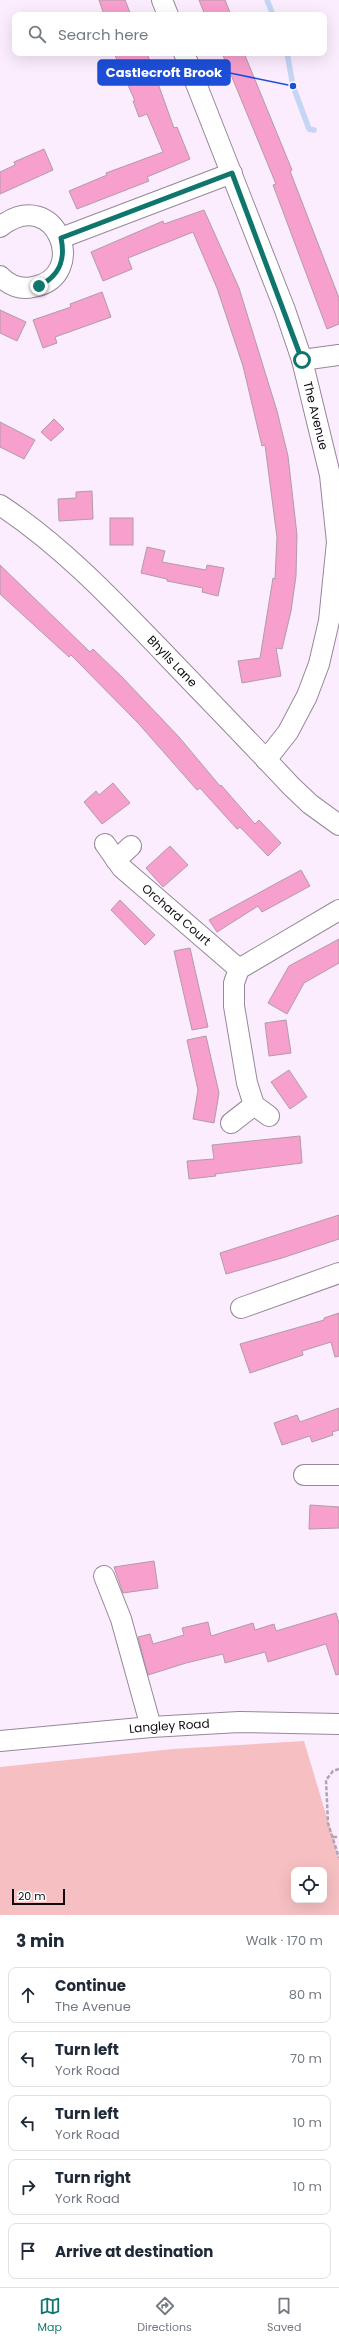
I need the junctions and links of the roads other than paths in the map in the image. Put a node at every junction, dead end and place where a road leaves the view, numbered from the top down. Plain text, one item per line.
1 (162, 0) edge
2 (167, 12) edge
3 (185, 56) edge
4 (232, 173) junction
5 (0, 227) edge
6 (61, 238) junction
7 (0, 276) edge
8 (339, 355) edge
9 (302, 360) junction
10 (0, 505) edge
11 (266, 760) junction
12 (339, 825) edge
13 (105, 844) dead end
14 (131, 846) dead end
15 (116, 860) junction
16 (339, 910) edge
17 (239, 969) junction
18 (231, 1123) dead end
19 (339, 1273) edge
20 (241, 1308) dead end
21 (304, 1475) dead end
22 (339, 1475) edge
23 (104, 1576) dead end
24 (339, 1724) edge
25 (151, 1727) junction
26 (0, 1741) edge

1 - 2 street
3 - 4 street, The Avenue
4 - 6 street
4 - 9 street, The Avenue
5 - 6 street
6 - 7 street
8 - 9 street
9 - 11 street, The Avenue
10 - 11 street, Bhylls Lane
11 - 12 street, Bhylls Lane
13 - 15 street, Orchard Court
14 - 15 street
15 - 17 street, Orchard Court
16 - 17 street
17 - 18 street
19 - 20 street
21 - 22 street
23 - 25 street
24 - 25 street, Langley Road
25 - 26 street, Langley Road

